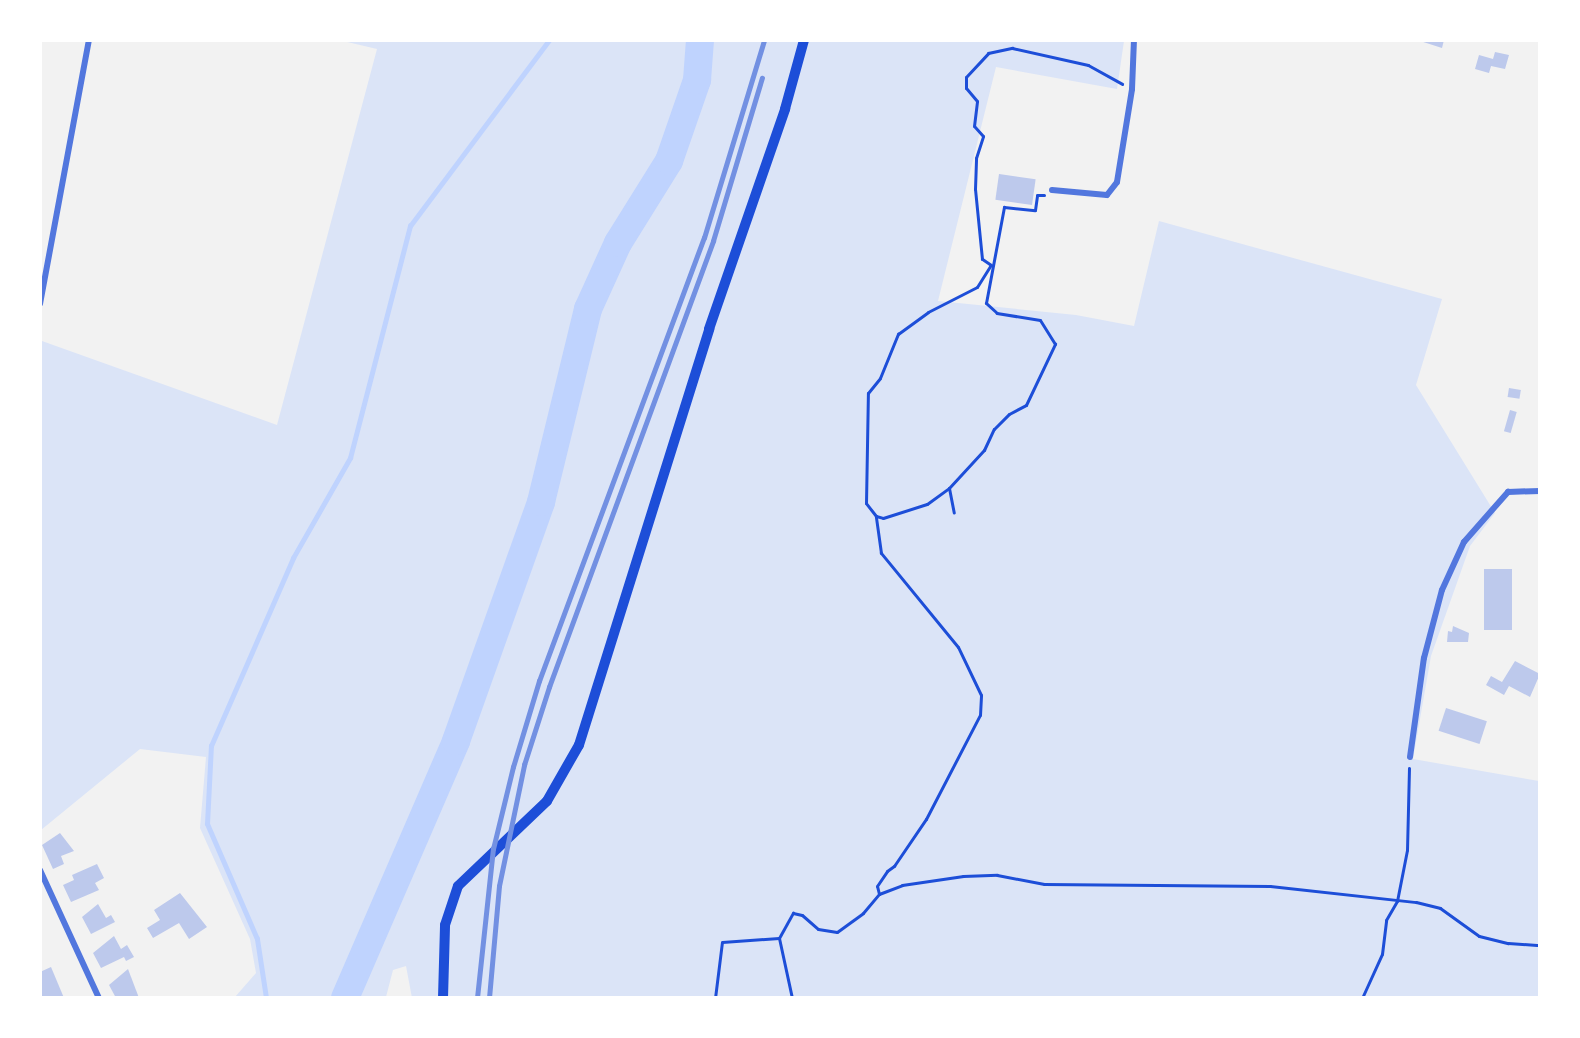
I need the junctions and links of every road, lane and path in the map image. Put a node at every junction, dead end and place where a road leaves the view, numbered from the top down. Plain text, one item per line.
1 (89, 40) edge
2 (804, 40) edge
3 (1134, 40) edge
4 (1132, 89) junction
5 (1052, 190) joint
6 (991, 265) junction
7 (40, 304) edge
8 (949, 488) junction
9 (1539, 491) edge
10 (954, 513) dead end
11 (876, 516) junction
12 (1410, 757) joint
13 (40, 870) edge
14 (879, 894) junction
15 (1397, 901) junction
16 (779, 938) junction
17 (1539, 945) edge
18 (99, 998) edge
19 (443, 998) edge
20 (715, 998) edge
21 (792, 998) edge
22 (1362, 998) edge

1 - 7 street
2 - 19 main road
3 - 4 street
4 - 5 street
4 - 6 path
5 - 6 path
6 - 8 path
6 - 11 path
8 - 10 path
8 - 11 path
9 - 12 street
11 - 14 path
12 - 15 path
13 - 18 street
14 - 15 path
14 - 16 path
15 - 17 path
15 - 22 path
16 - 20 path
16 - 21 path

